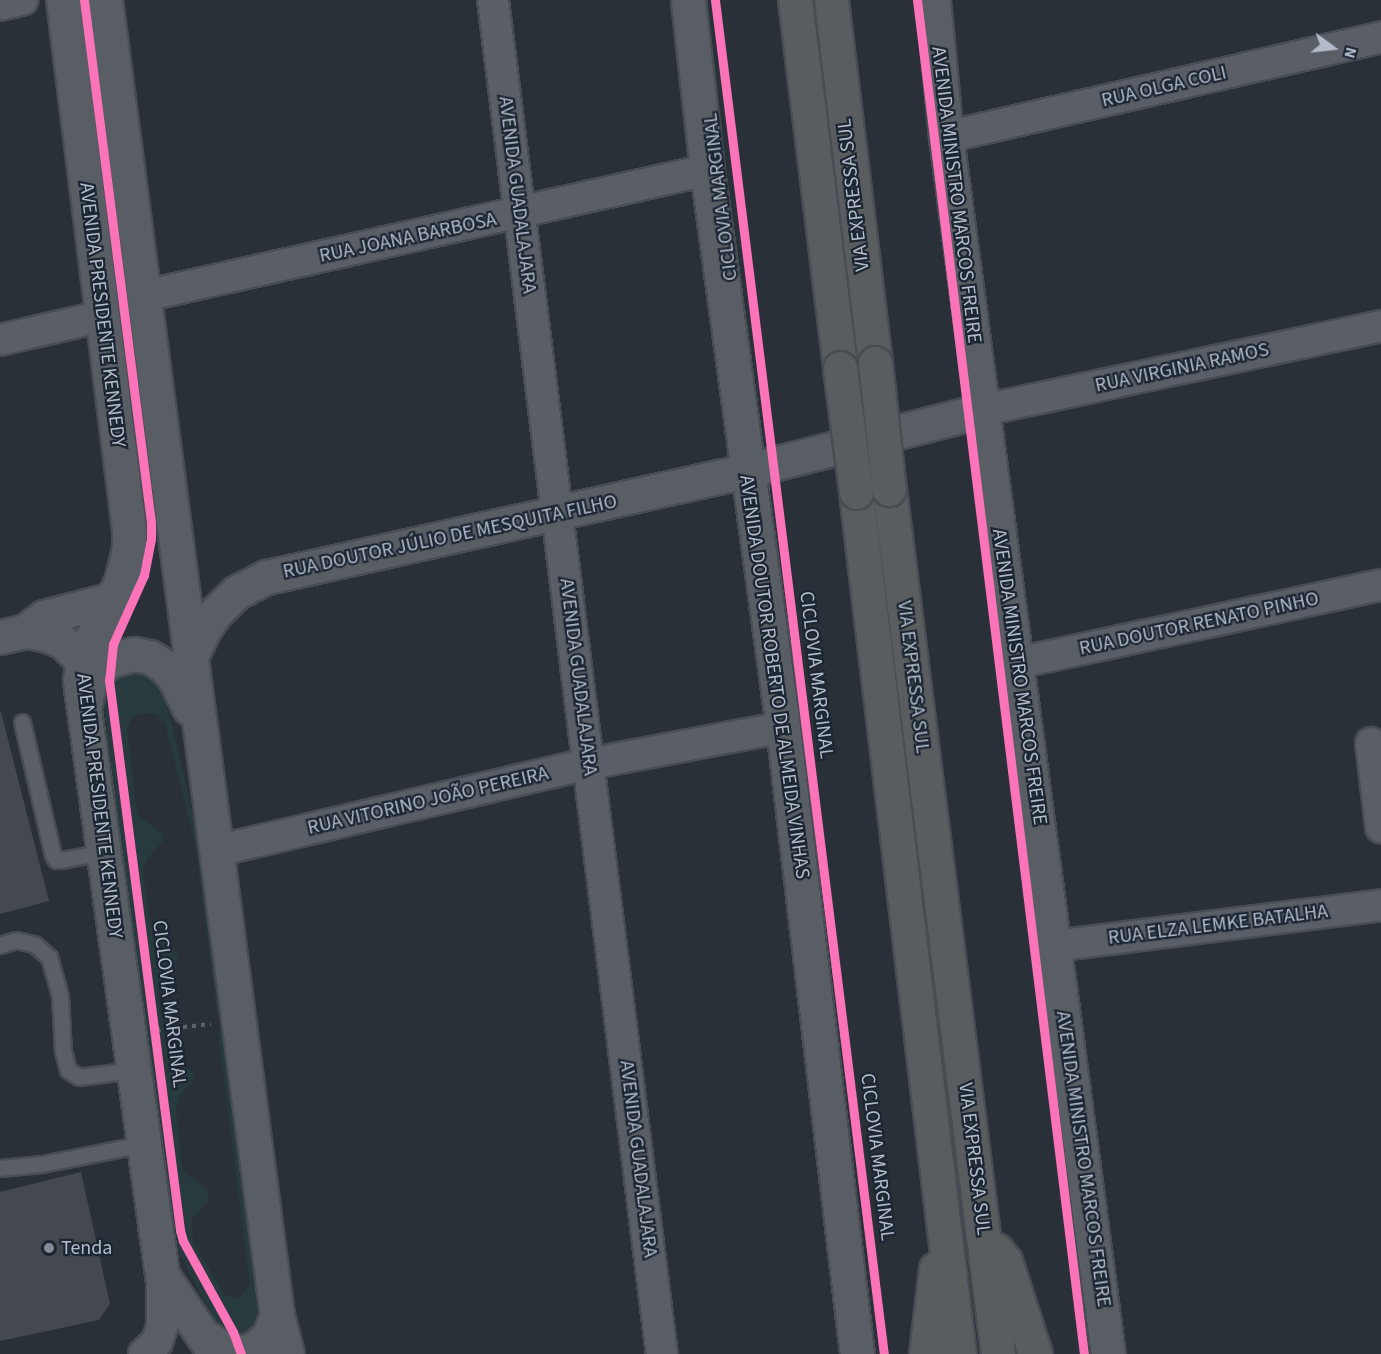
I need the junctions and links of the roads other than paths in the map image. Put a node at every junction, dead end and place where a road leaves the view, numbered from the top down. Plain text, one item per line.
1 (22, 0) edge
2 (63, 0) edge
3 (105, 0) edge
4 (493, 0) edge
5 (688, 0) edge
6 (795, 0) edge
7 (831, 0) edge
8 (933, 0) edge
9 (0, 5) edge
10 (1381, 37) edge
11 (946, 137) junction
12 (707, 170) junction
13 (520, 213) junction
14 (144, 296) junction
15 (103, 316) junction
16 (1381, 326) edge
17 (0, 340) edge
18 (983, 410) junction
19 (747, 471) junction
20 (557, 515) junction
21 (1381, 585) edge
22 (112, 599) junction
23 (13, 634) edge
24 (190, 658) junction
25 (82, 660) junction
26 (1017, 663) junction
27 (84, 708) junction
28 (22, 722) dead end
29 (198, 724) junction
30 (783, 727) junction
31 (1371, 743) dead end
32 (588, 764) junction
33 (1381, 827) edge
34 (216, 851) junction
35 (104, 852) junction
36 (1381, 905) edge
37 (0, 945) edge
38 (1054, 946) junction
39 (134, 1070) junction
40 (144, 1144) junction
41 (0, 1168) edge
42 (942, 1210) junction
43 (984, 1234) junction
44 (162, 1275) junction
45 (276, 1315) junction
46 (210, 1346) edge
47 (144, 1354) edge
48 (287, 1354) edge
49 (662, 1354) edge
50 (857, 1354) edge
51 (926, 1354) edge
52 (959, 1354) edge
53 (998, 1354) edge
54 (1035, 1354) edge
55 (1108, 1354) edge

1 - 9 street
2 - 15 main road, AVENIDA PRESIDENTE KENNEDY
3 - 14 main road
4 - 13 street, AVENIDA GUADALAJARA
5 - 12 main road, AVENIDA DOUTOR ROBERTO DE ALMEIDA VINHAS
6 - 42 highway, VIA EXPRESSA SUL, bridge
7 - 43 highway, VIA EXPRESSA SUL, bridge
8 - 11 main road, AVENIDA MINISTRO MARCOS FREIRE
10 - 11 street, RUA OLGA COLI
11 - 18 main road, AVENIDA MINISTRO MARCOS FREIRE
12 - 13 street, RUA JOANA BARBOSA
12 - 19 main road, AVENIDA DOUTOR ROBERTO DE ALMEIDA VINHAS
13 - 14 street, RUA JOANA BARBOSA
13 - 20 street, AVENIDA GUADALAJARA
14 - 24 main road
15 - 17 street
15 - 22 main road, AVENIDA PRESIDENTE KENNEDY
16 - 18 street, RUA VIRGINIA RAMOS
18 - 19 main road, RUA DOUTOR JÚLIO DE MESQUITA FILHO
18 - 26 main road, AVENIDA MINISTRO MARCOS FREIRE
19 - 20 main road, RUA DOUTOR JÚLIO DE MESQUITA FILHO
19 - 30 main road, AVENIDA DOUTOR ROBERTO DE ALMEIDA VINHAS
20 - 24 main road, RUA DOUTOR JÚLIO DE MESQUITA FILHO
20 - 32 street, AVENIDA GUADALAJARA
21 - 26 street, RUA DOUTOR RENATO PINHO
22 - 23 main road
22 - 25 main road, AVENIDA PRESIDENTE KENNEDY
23 - 25 main road
24 - 29 main road
25 - 27 main road, AVENIDA PRESIDENTE KENNEDY
26 - 38 main road, AVENIDA MINISTRO MARCOS FREIRE
27 - 29 main road
27 - 35 main road, AVENIDA PRESIDENTE KENNEDY
28 - 35 lane
29 - 34 main road
30 - 32 street, RUA VITORINO JOÃO PEREIRA
30 - 50 main road, AVENIDA DOUTOR ROBERTO DE ALMEIDA VINHAS
31 - 33 street
32 - 34 street, RUA VITORINO JOÃO PEREIRA
32 - 49 street, AVENIDA GUADALAJARA
34 - 45 main road
35 - 39 main road, AVENIDA PRESIDENTE KENNEDY
36 - 38 street, RUA ELZA LEMKE BATALHA
37 - 39 lane
38 - 55 main road, AVENIDA MINISTRO MARCOS FREIRE
39 - 40 main road, AVENIDA PRESIDENTE KENNEDY
40 - 41 lane
40 - 44 main road, AVENIDA PRESIDENTE KENNEDY
42 - 51 highway
42 - 52 highway, VIA EXPRESSA SUL
43 - 53 highway, VIA EXPRESSA SUL
43 - 54 highway
44 - 46 main road, AVENIDA PRESIDENTE KENNEDY
44 - 47 street
45 - 46 main road
45 - 48 main road

